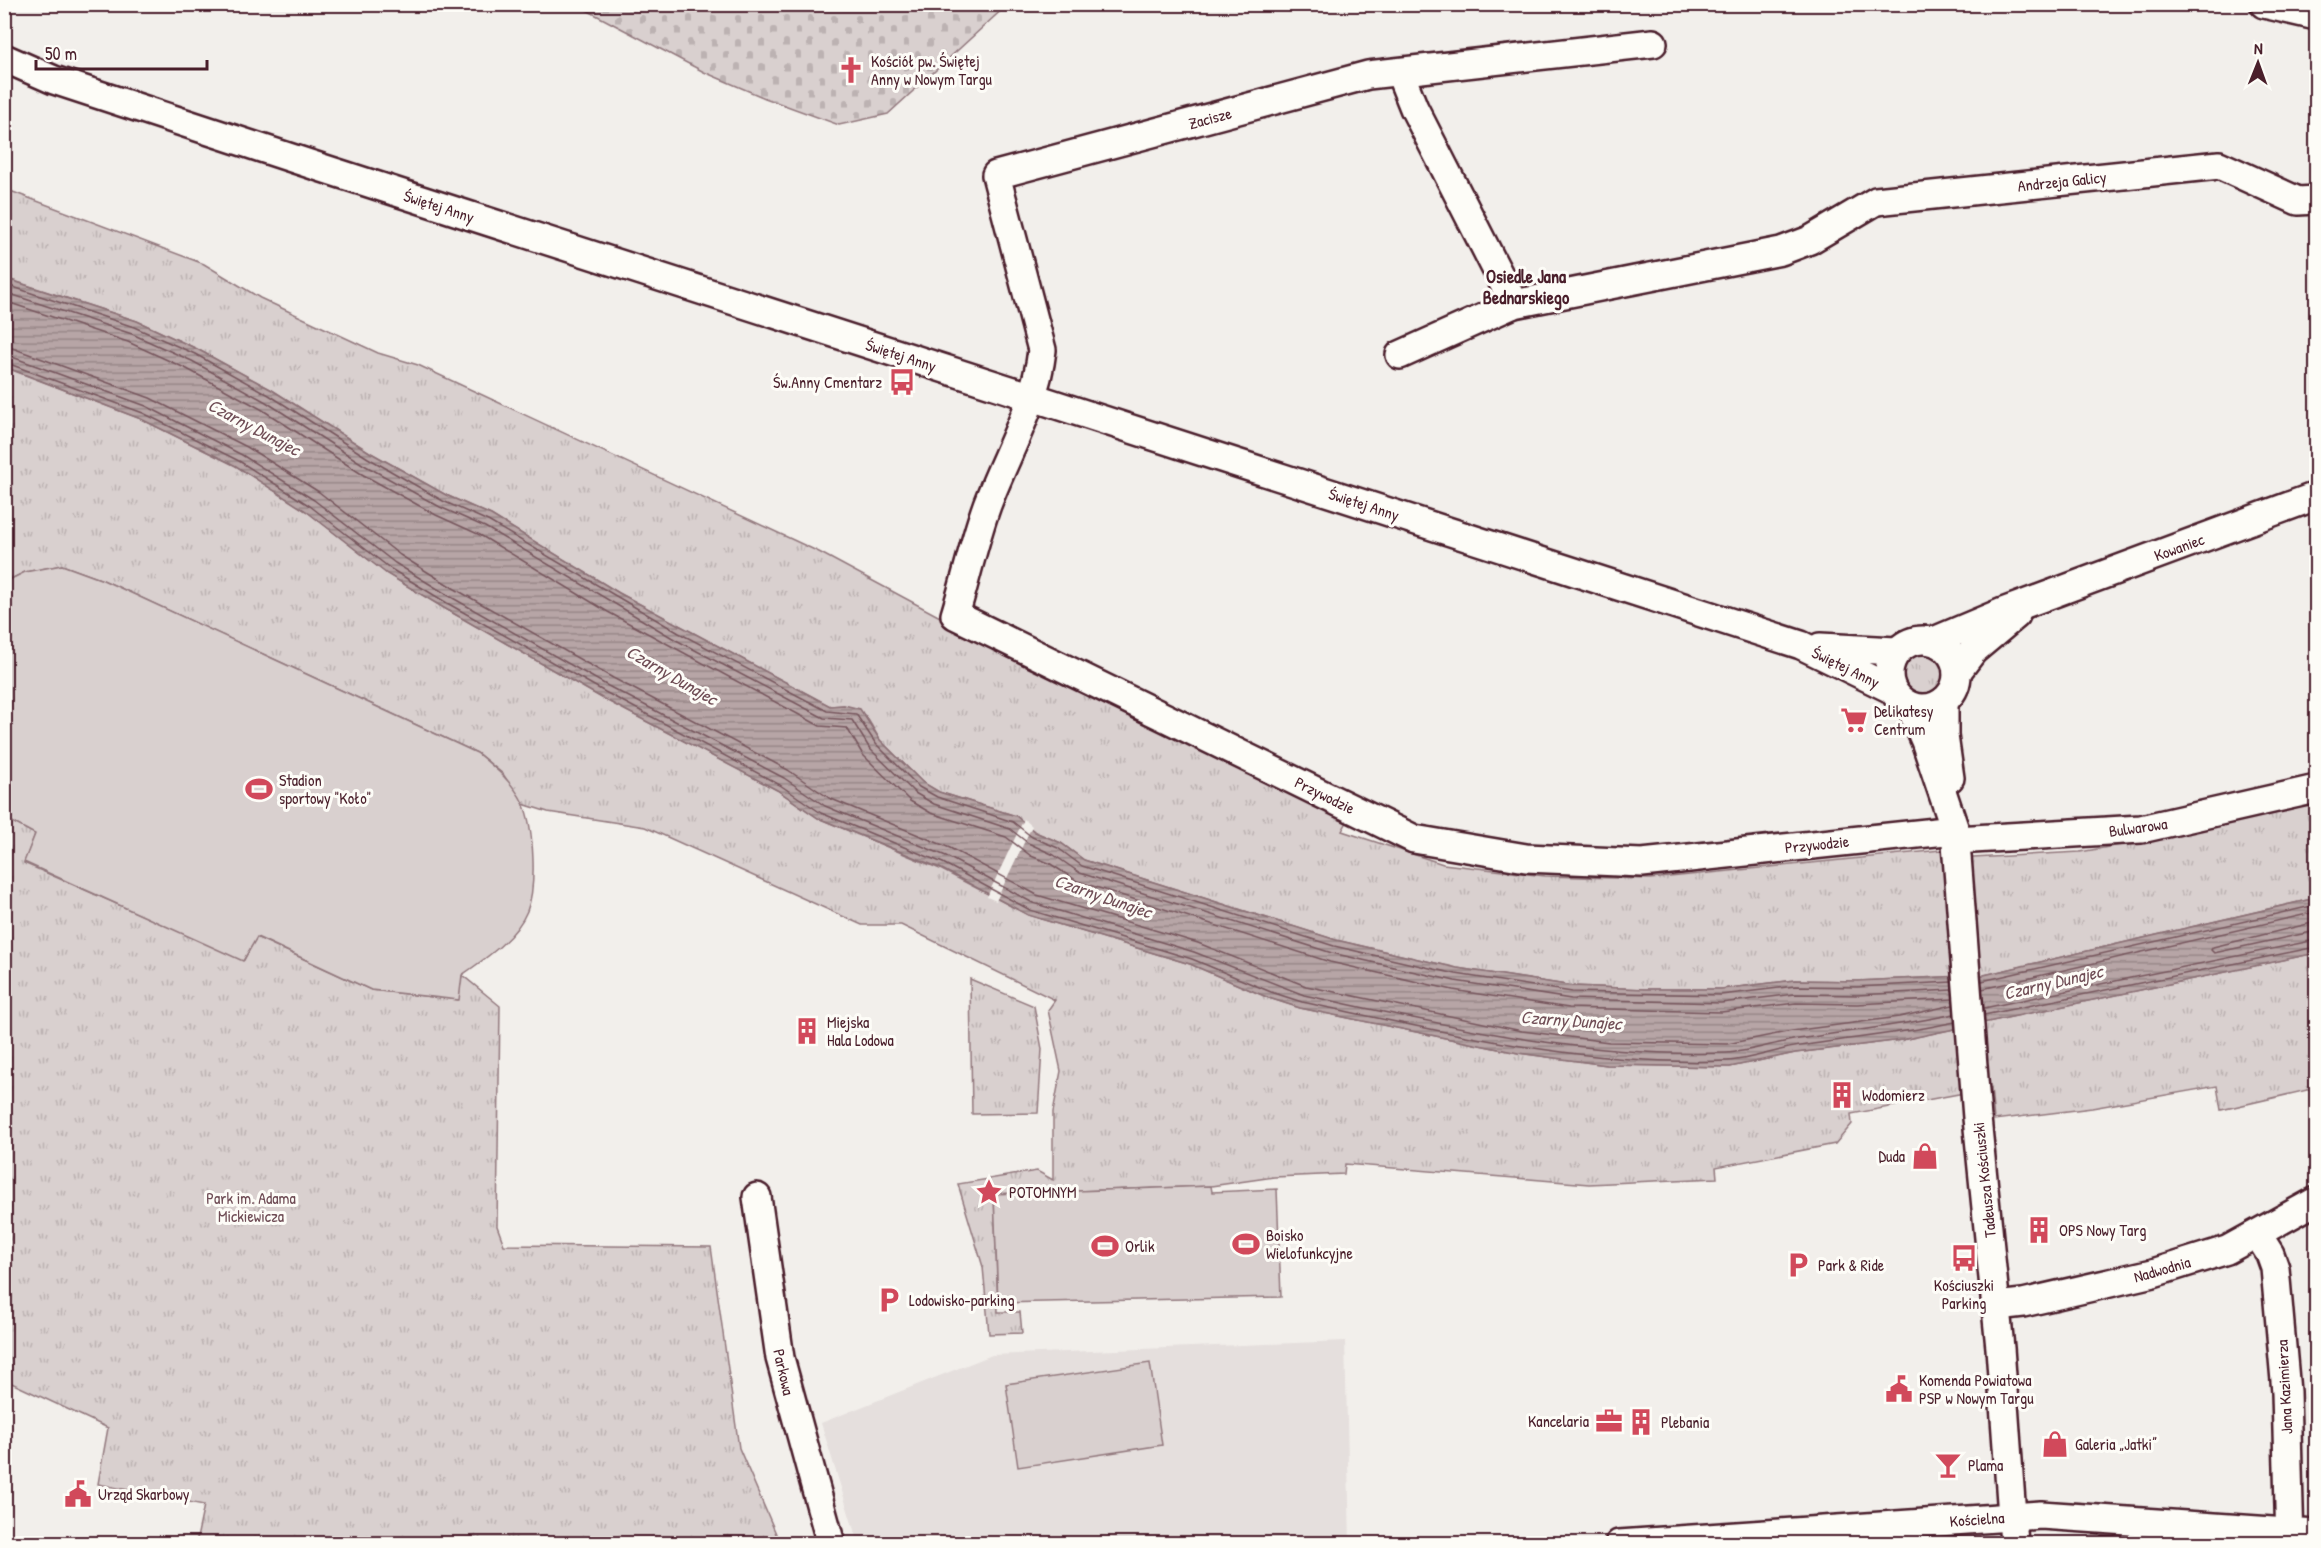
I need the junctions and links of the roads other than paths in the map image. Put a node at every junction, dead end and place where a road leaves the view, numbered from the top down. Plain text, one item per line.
1 (2264, 4) edge
2 (2316, 16) edge
3 (1653, 44) dead end
4 (11, 68) edge
5 (1401, 73) junction
6 (2316, 200) edge
7 (1514, 304) junction
8 (1400, 356) dead end
9 (1032, 398) junction
10 (2316, 496) edge
11 (2042, 598) junction
12 (1934, 641) junction
13 (1801, 645) junction
14 (1896, 651) junction
15 (1957, 672) junction
16 (1901, 698) junction
17 (1944, 701) junction
18 (2316, 789) edge
19 (1955, 833) junction
20 (757, 1197) dead end
21 (2316, 1201) edge
22 (2258, 1235) junction
23 (1997, 1306) junction
24 (2013, 1517) junction
25 (2316, 1534) edge
26 (2290, 1538) edge
27 (831, 1544) edge
28 (1619, 1544) edge
29 (2014, 1544) edge

1 - 2 street
3 - 5 street, Zacisze
4 - 9 street, Świętej Anny
5 - 7 street
5 - 9 street, Zacisze
6 - 7 street, Andrzeja Galicy
7 - 8 street, Andrzeja Galicy
9 - 13 street, Świętej Anny
9 - 19 street, Przywodzie
10 - 11 street, Kowaniec
11 - 12 street, Kowaniec
11 - 15 street, Kowaniec
12 - 14 street
12 - 15 street
13 - 14 street, Świętej Anny
13 - 16 street, Świętej Anny
14 - 16 street
15 - 17 street
16 - 17 street
16 - 19 street, Tadeusza Kościuszki
17 - 19 street, Tadeusza Kościuszki
18 - 19 street, Bulwarowa
19 - 23 street, Tadeusza Kościuszki
20 - 27 street, Parkowa
21 - 22 street, Nadwodnia
22 - 23 street, Nadwodnia
22 - 26 street, Jana Kazimierza
23 - 24 street, Tadeusza Kościuszki
24 - 26 street, Kościelna
24 - 28 street, Kościelna
24 - 29 street, Tadeusza Kościuszki
25 - 26 street, Kościelna

